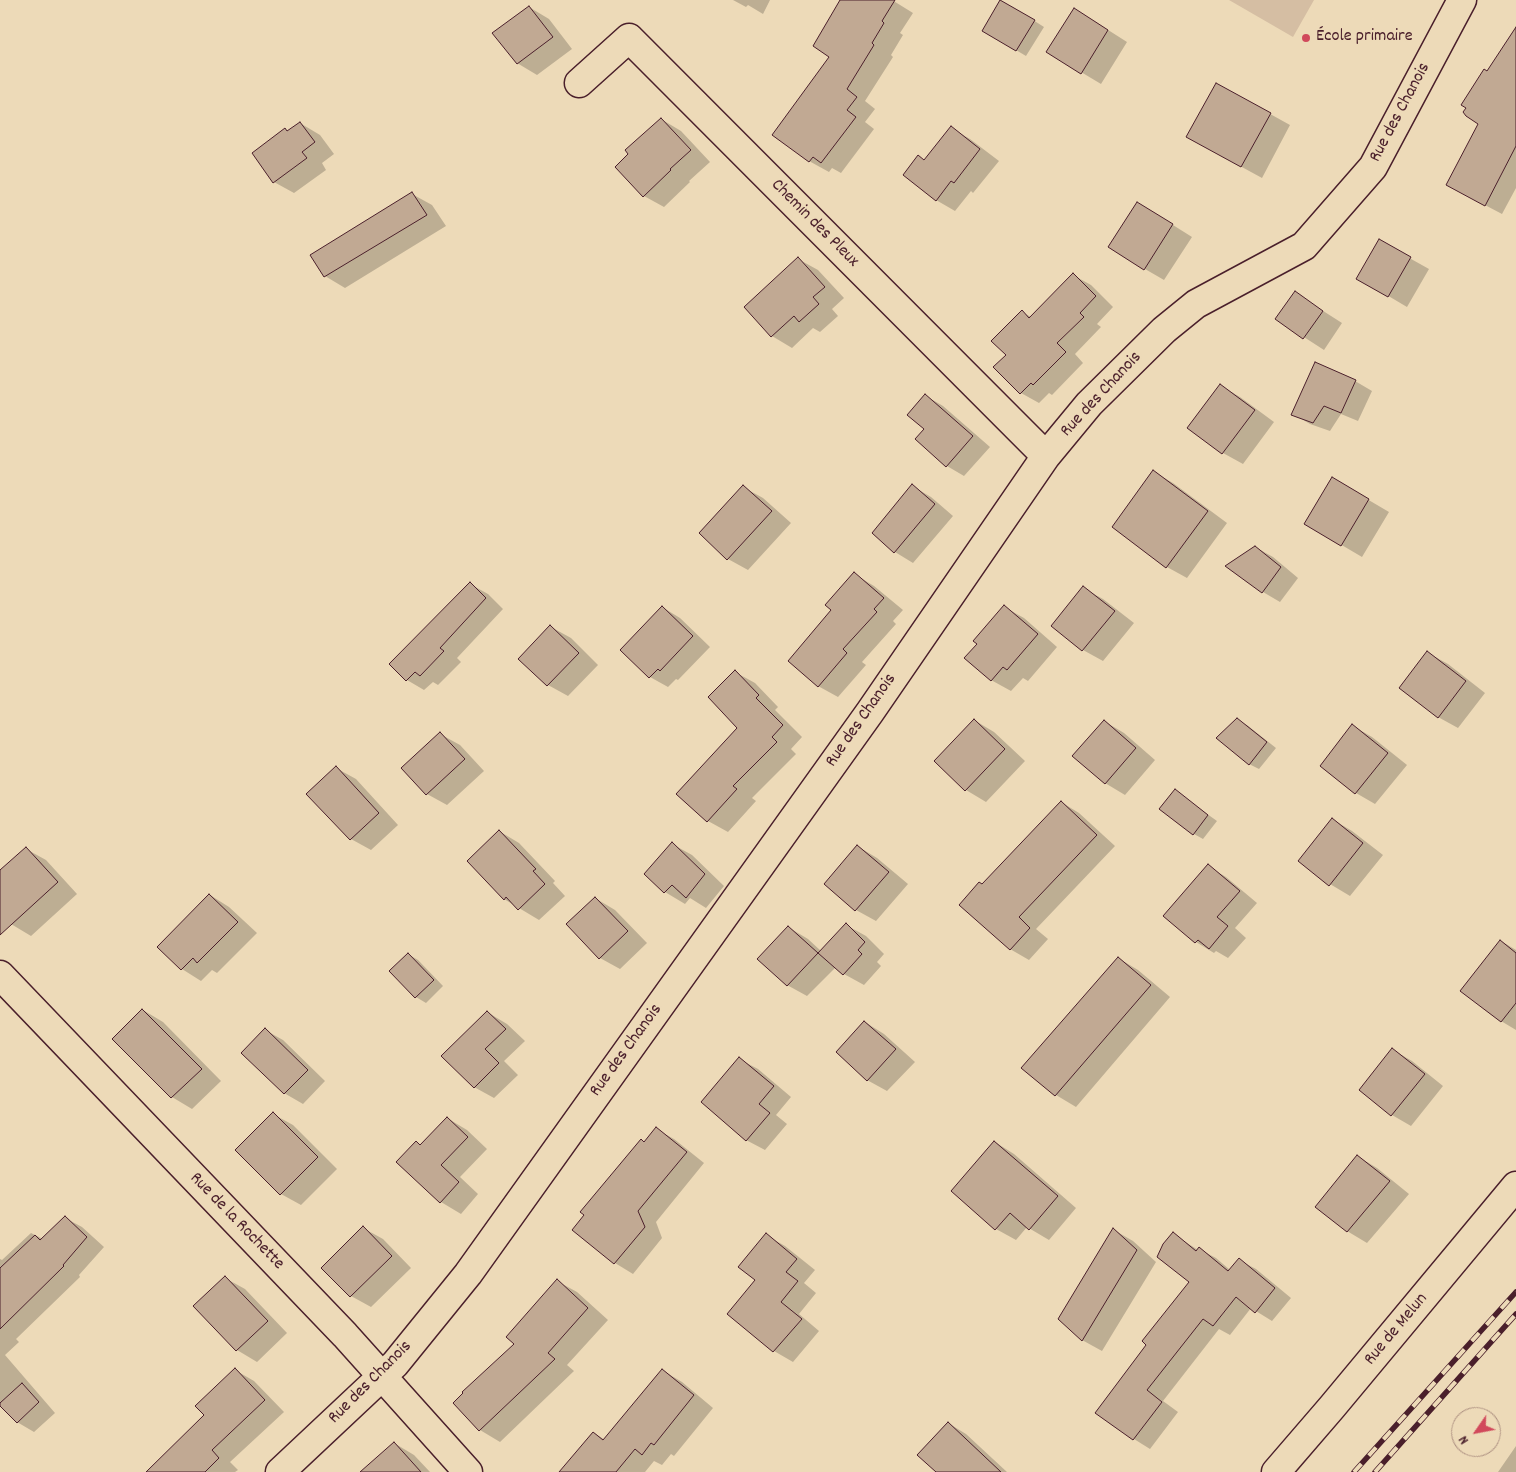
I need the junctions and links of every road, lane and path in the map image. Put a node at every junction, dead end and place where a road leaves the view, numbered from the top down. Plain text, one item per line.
1 (1462, 0) edge
2 (579, 82) dead end
3 (1046, 456) junction
4 (0, 975) edge
5 (1516, 1186) edge
6 (382, 1375) junction
7 (280, 1472) edge
8 (468, 1472) edge
9 (1276, 1472) edge

1 - 3 street, Rue des Chanois
2 - 3 street, Chemin des Pleux
3 - 6 street, Rue des Chanois
4 - 6 street, Rue de la Rochette
5 - 9 street, Rue de Melun
6 - 7 street, Rue des Chanois
6 - 8 street, Rue de la Rochette

